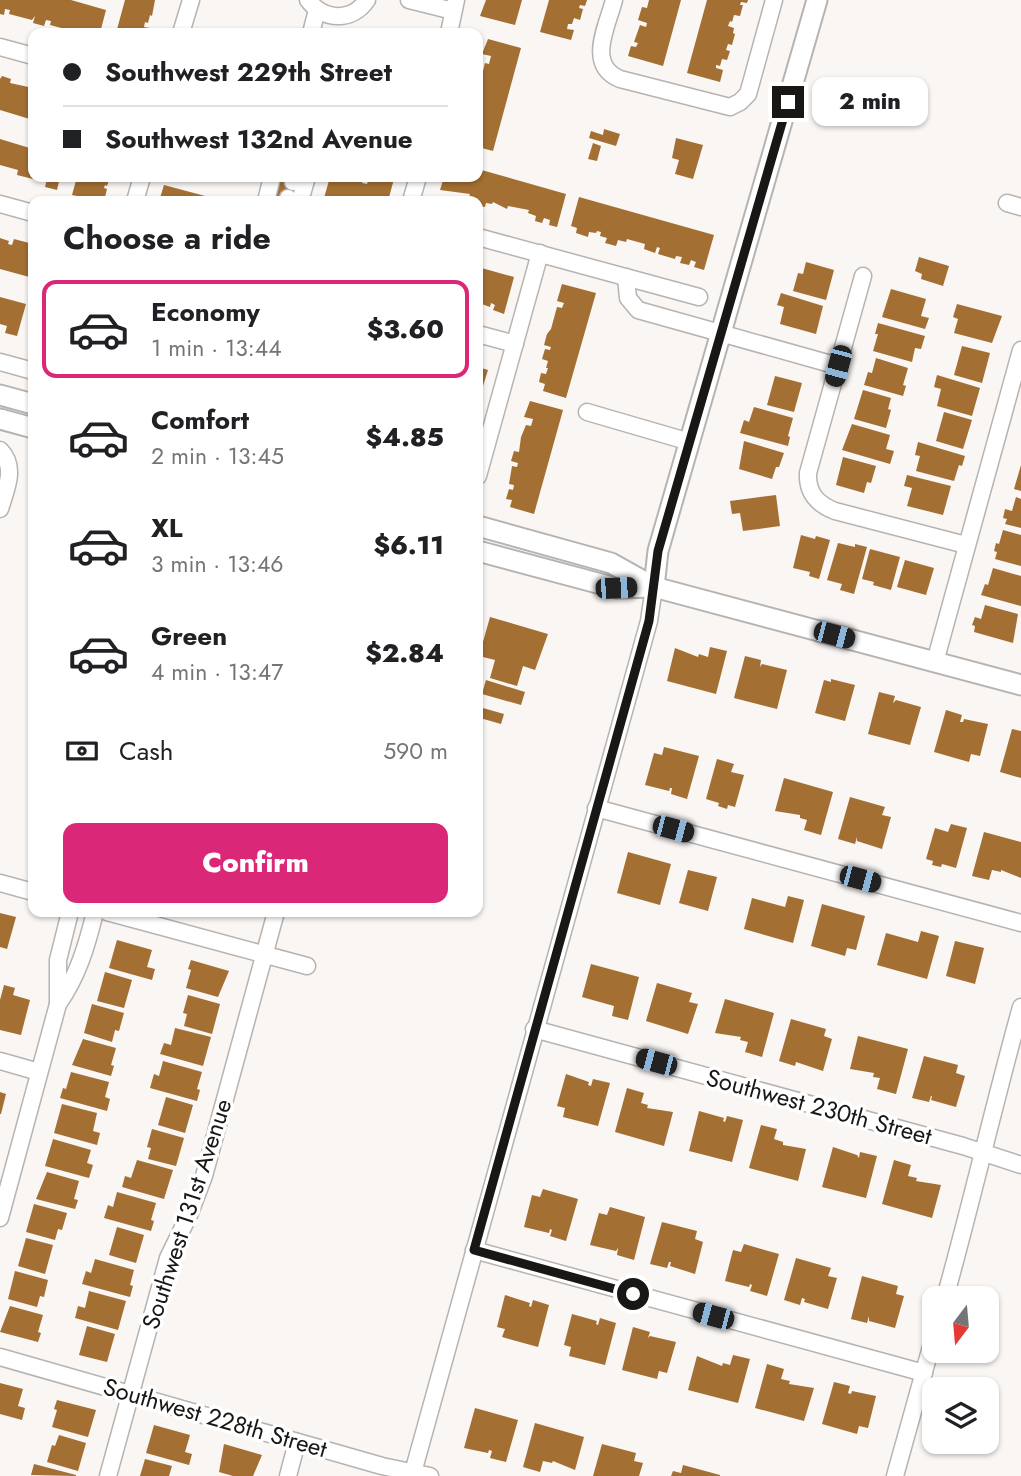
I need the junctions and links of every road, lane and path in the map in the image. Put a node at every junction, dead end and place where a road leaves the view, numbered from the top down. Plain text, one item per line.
1 (191, 0) edge
2 (368, 0) edge
3 (409, 0) edge
4 (614, 0) edge
5 (774, 0) edge
6 (817, 0) edge
7 (313, 5) edge
8 (454, 6) edge
9 (344, 16) junction
10 (183, 28) edge
11 (311, 28) edge
12 (338, 28) edge
13 (450, 28) edge
14 (0, 47) edge
15 (28, 55) edge
16 (0, 204) edge
17 (28, 212) edge
18 (483, 238) edge
19 (540, 253) junction
20 (863, 276) dead end
21 (626, 277) junction
22 (699, 297) dead end
23 (721, 334) junction
24 (483, 335) edge
25 (515, 344) junction
26 (1021, 350) edge
27 (0, 362) edge
28 (838, 366) junction
29 (28, 370) edge
30 (0, 395) edge
31 (28, 403) edge
32 (587, 412) dead end
33 (0, 419) edge
34 (28, 427) edge
35 (690, 442) junction
36 (3, 453) edge
37 (483, 458) edge
38 (0, 509) edge
39 (483, 527) edge
40 (966, 545) junction
41 (483, 552) edge
42 (654, 587) junction
43 (935, 662) junction
44 (1021, 685) edge
45 (596, 808) junction
46 (0, 883) edge
47 (28, 891) edge
48 (69, 917) edge
49 (94, 917) edge
50 (126, 917) edge
51 (275, 917) edge
52 (1021, 923) edge
53 (264, 954) junction
54 (307, 966) dead end
55 (58, 1004) junction
56 (1021, 1007) edge
57 (534, 1029) junction
58 (0, 1061) edge
59 (39, 1072) junction
60 (982, 1152) junction
61 (1021, 1165) edge
62 (0, 1218) edge
63 (474, 1250) junction
64 (948, 1286) edge
65 (0, 1357) edge
66 (927, 1363) edge
67 (924, 1373) junction
68 (131, 1394) junction
69 (297, 1441) junction
70 (413, 1474) edge
71 (108, 1476) edge
72 (288, 1476) edge
73 (430, 1476) edge
74 (895, 1476) edge

1 - 10 street
2 - 9 street
3 - 8 street
4 - 5 street
6 - 23 street
7 - 9 street
7 - 11 street
8 - 13 street
9 - 12 street
14 - 15 street
16 - 17 street
18 - 19 street
19 - 21 street
19 - 25 street
20 - 28 street
21 - 22 street
21 - 23 street
23 - 28 street
23 - 35 street
24 - 25 street
25 - 37 street
26 - 40 street
27 - 29 street
28 - 40 street
30 - 31 street
32 - 35 street
33 - 34 street
35 - 42 street
36 - 38 street
39 - 42 street
40 - 43 street
41 - 42 street
42 - 43 street
42 - 45 street
43 - 44 street
45 - 52 street
45 - 57 street
46 - 47 street
48 - 55 street
49 - 55 street
50 - 53 street
51 - 53 street, Southwest 131st Avenue
53 - 54 street
53 - 68 street, Southwest 131st Avenue
55 - 59 street
56 - 60 street
57 - 60 street, Southwest 230th Street
57 - 63 street
58 - 59 street
59 - 62 street
60 - 61 street, Southwest 230th Street
60 - 64 street
63 - 67 street
63 - 70 street
65 - 68 street, Southwest 228th Street
66 - 67 street
67 - 74 street
68 - 69 street, Southwest 228th Street
68 - 71 street, Southwest 131st Avenue
69 - 70 street, Southwest 228th Street
69 - 72 street
70 - 73 street, Southwest 228th Street

